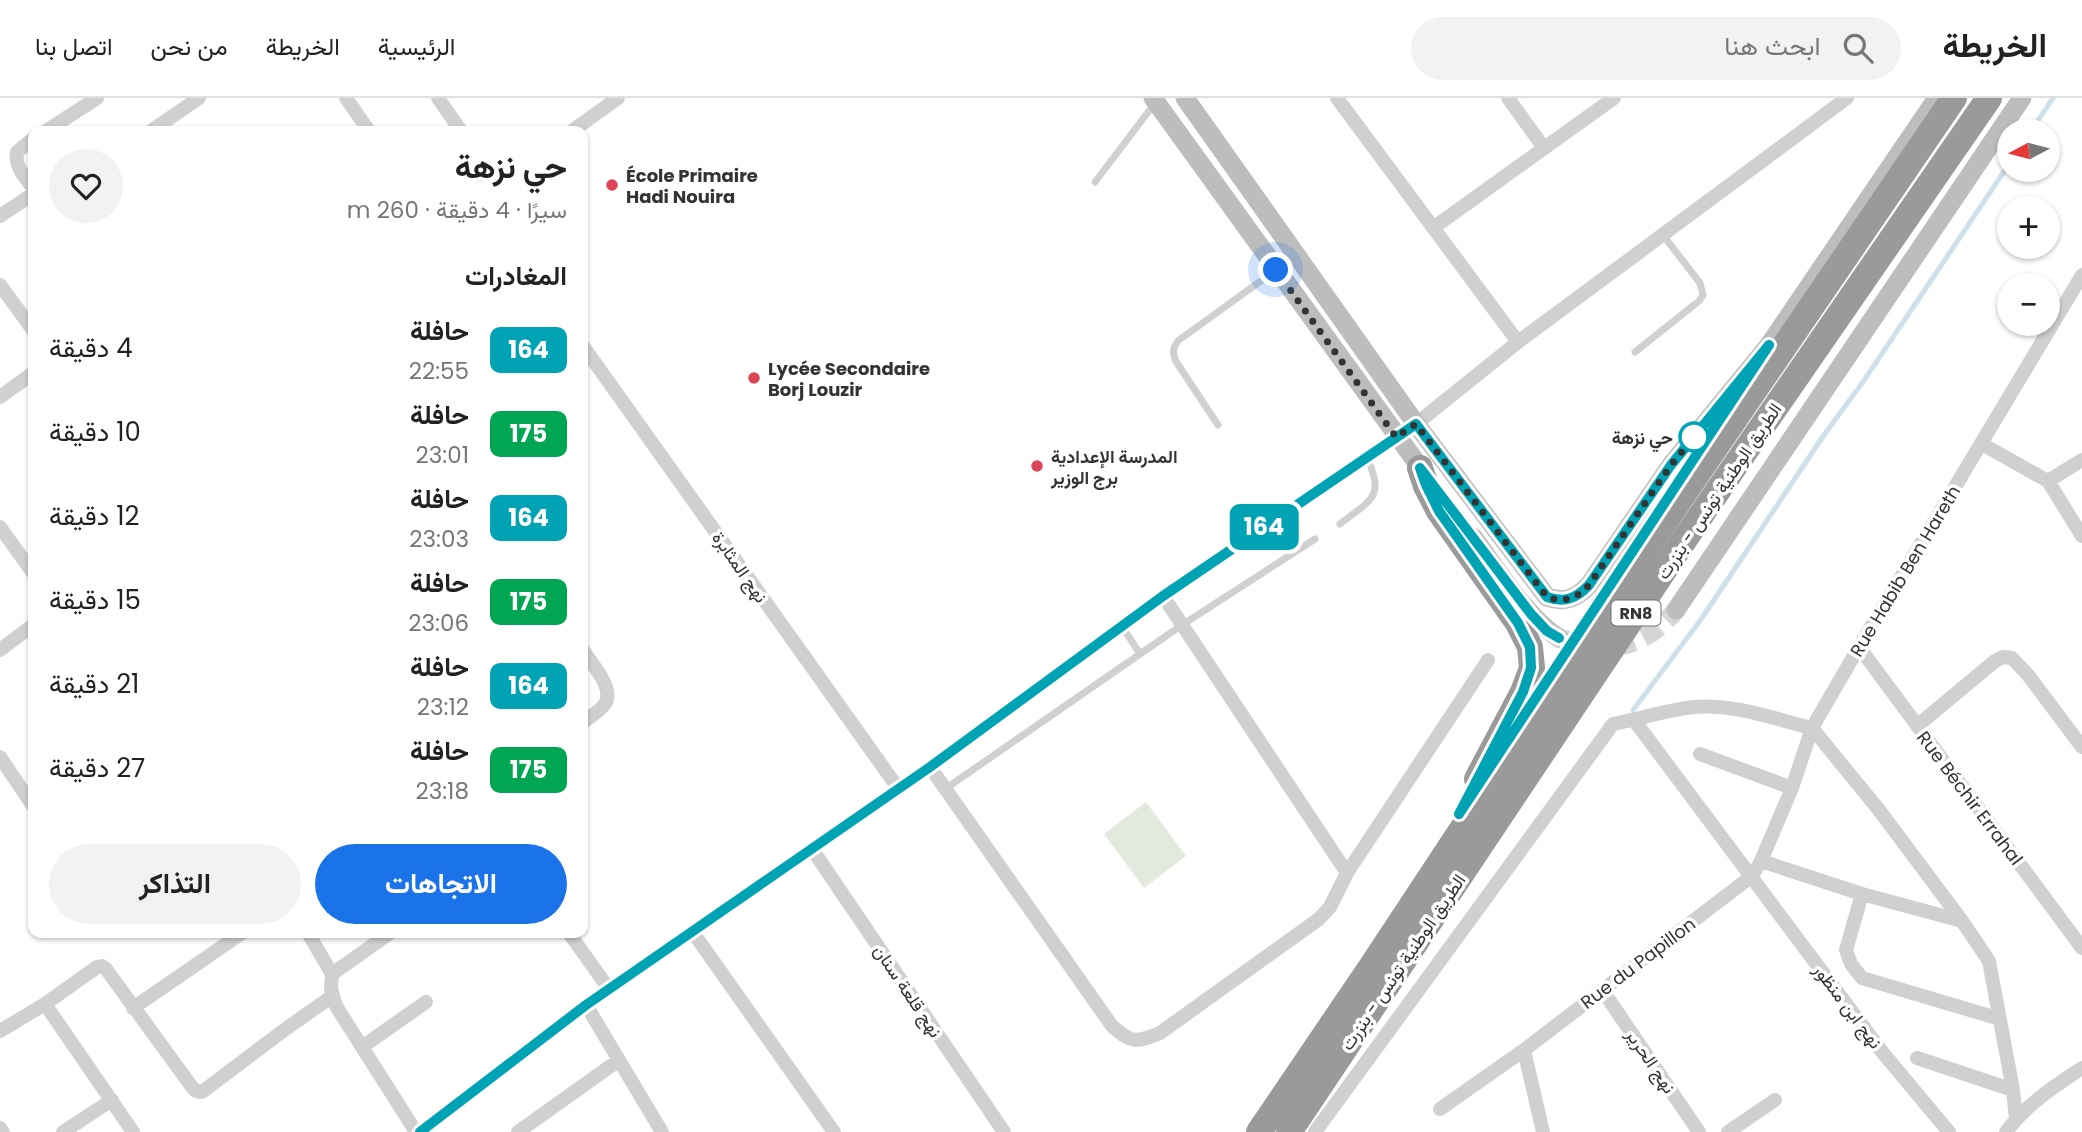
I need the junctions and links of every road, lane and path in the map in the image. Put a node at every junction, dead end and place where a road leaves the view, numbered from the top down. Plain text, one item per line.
1 (97, 98) edge
2 (200, 98) edge
3 (346, 98) edge
4 (438, 98) edge
5 (618, 98) edge
6 (1185, 98) edge
7 (1337, 98) edge
8 (1508, 98) edge
9 (1614, 98) edge
10 (1847, 98) edge
11 (1937, 98) edge
12 (1954, 98) edge
13 (1989, 98) edge
14 (2022, 98) edge
15 (1154, 100) edge
16 (54, 126) edge
17 (158, 126) edge
18 (366, 126) edge
19 (458, 126) edge
20 (579, 126) edge
21 (28, 143) edge
22 (1544, 148) junction
23 (28, 181) edge
24 (1095, 182) dead end
25 (28, 197) edge
26 (0, 216) edge
27 (1433, 228) junction
28 (1663, 234) junction
29 (1276, 270) junction
30 (2081, 277) edge
31 (0, 285) edge
32 (28, 323) edge
33 (1518, 342) junction
34 (1769, 345) junction
35 (1635, 352) dead end
36 (588, 353) edge
37 (28, 380) edge
38 (0, 397) edge
39 (1416, 424) junction
40 (1218, 425) dead end
41 (1396, 437) junction
42 (1982, 444) junction
43 (1367, 457) junction
44 (2082, 460) edge
45 (1420, 468) junction
46 (2049, 481) junction
47 (1340, 524) dead end
48 (0, 527) edge
49 (2082, 536) edge
50 (1315, 539) dead end
51 (28, 566) edge
52 (1163, 596) junction
53 (1676, 610) tunnel mouth
54 (1182, 625) junction
55 (1122, 626) junction
56 (28, 629) edge
57 (1559, 638) tunnel mouth
58 (1858, 647) junction
59 (0, 650) edge
60 (1140, 654) junction
61 (588, 658) edge
62 (1488, 660) dead end
63 (588, 718) edge
64 (1634, 720) junction
65 (1917, 726) junction
66 (1812, 729) junction
67 (2082, 747) edge
68 (1700, 754) dead end
69 (0, 757) edge
70 (930, 767) junction
71 (898, 788) junction
72 (1792, 788) junction
73 (945, 789) junction
74 (28, 799) edge
75 (1459, 814) junction
76 (812, 849) junction
77 (1761, 861) junction
78 (1346, 873) junction
79 (1752, 876) junction
80 (1861, 894) junction
81 (1962, 921) junction
82 (692, 931) junction
83 (235, 938) edge
84 (311, 938) edge
85 (383, 938) edge
86 (573, 938) edge
87 (2081, 943) edge
88 (1373, 964) junction
89 (332, 974) junction
90 (609, 989) junction
91 (1602, 991) junction
92 (331, 997) junction
93 (426, 1002) dead end
94 (45, 1004) junction
95 (586, 1005) junction
96 (133, 1008) junction
97 (2000, 1019) junction
98 (0, 1031) edge
99 (362, 1047) junction
100 (1524, 1050) junction
101 (1917, 1058) dead end
102 (619, 1060) junction
103 (2082, 1068) edge
104 (2013, 1090) junction
105 (112, 1100) junction
106 (1775, 1100) dead end
107 (1440, 1109) dead end
108 (831, 1128) edge
109 (2013, 1128) edge
110 (63, 1132) edge
111 (133, 1132) edge
112 (418, 1132) edge
113 (519, 1132) edge
114 (662, 1132) edge
115 (815, 1132) edge
116 (1004, 1132) edge
117 (1259, 1132) edge
118 (1289, 1132) edge
119 (1315, 1132) edge
120 (1543, 1132) edge
121 (1699, 1132) edge
122 (1727, 1132) edge
123 (1949, 1132) edge

1 - 16 street
2 - 17 street
3 - 18 street
4 - 19 street
5 - 20 street
6 - 39 street
7 - 27 street
8 - 22 street
9 - 22 street
10 - 28 street
11 - 34 street
12 - 88 highway, الطريق الوطنية تونس - بنزرت / RN8
13 - 118 highway, الطريق الوطنية تونس - بنزرت / RN8
14 - 53 street
15 - 24 lane
15 - 29 street
21 - 23 street
22 - 27 street
25 - 26 street
27 - 33 street
28 - 33 street
28 - 35 lane
29 - 40 lane
29 - 41 street
30 - 42 street, Rue Habib Ben Hareth
31 - 32 street
33 - 39 street
34 - 39 street
34 - 75 highway, RN8
36 - 71 street, نهج المثابرة
37 - 38 street
39 - 41 street
41 - 43 street
41 - 45 street
42 - 46 street
42 - 58 street, Rue Habib Ben Hareth
43 - 47 lane
43 - 52 street
44 - 46 street
45 - 57 street
45 - 75 highway, RN8
46 - 49 street
48 - 51 street
50 - 54 lane
52 - 54 street
52 - 55 street
54 - 60 lane
54 - 78 street
55 - 60 lane
55 - 70 street
56 - 59 street
58 - 65 street, Rue Béchir Errahal
58 - 66 street, Rue Habib Ben Hareth
60 - 73 lane
61 - 63 street
62 - 78 street
64 - 66 street
64 - 79 street, نهج ابن منظور
64 - 119 street
65 - 67 street
65 - 87 street, Rue Béchir Errahal
66 - 72 street, Rue Habib Ben Hareth
66 - 81 street
68 - 72 street
69 - 74 street
70 - 71 street
70 - 73 street
71 - 76 street
72 - 77 street, Rue Habib Ben Hareth
73 - 78 street
75 - 88 highway, RN8
76 - 82 street
76 - 116 street, نهج قلعة سنان
77 - 79 street, Rue Habib Ben Hareth
77 - 80 street
79 - 91 street, Rue du Papillon
79 - 123 street, نهج ابن منظور
80 - 81 street
80 - 97 street
81 - 97 street
82 - 90 street
82 - 108 street
83 - 96 street
84 - 89 street
85 - 89 street
86 - 90 street
88 - 117 highway, الطريق الوطنية تونس - بنزرت / RN8
89 - 92 street
90 - 95 street
91 - 100 street, Rue du Papillon
91 - 121 street, نهج الحرير
92 - 96 street
92 - 99 street
93 - 99 street
94 - 96 street
94 - 98 street
94 - 105 street
95 - 102 street
95 - 112 street
97 - 104 street
99 - 112 street
100 - 107 street, Rue du Papillon
100 - 120 street
101 - 104 street
102 - 113 street
102 - 114 street
103 - 109 street
104 - 109 street
105 - 110 street
105 - 111 street
106 - 122 street
108 - 115 street

